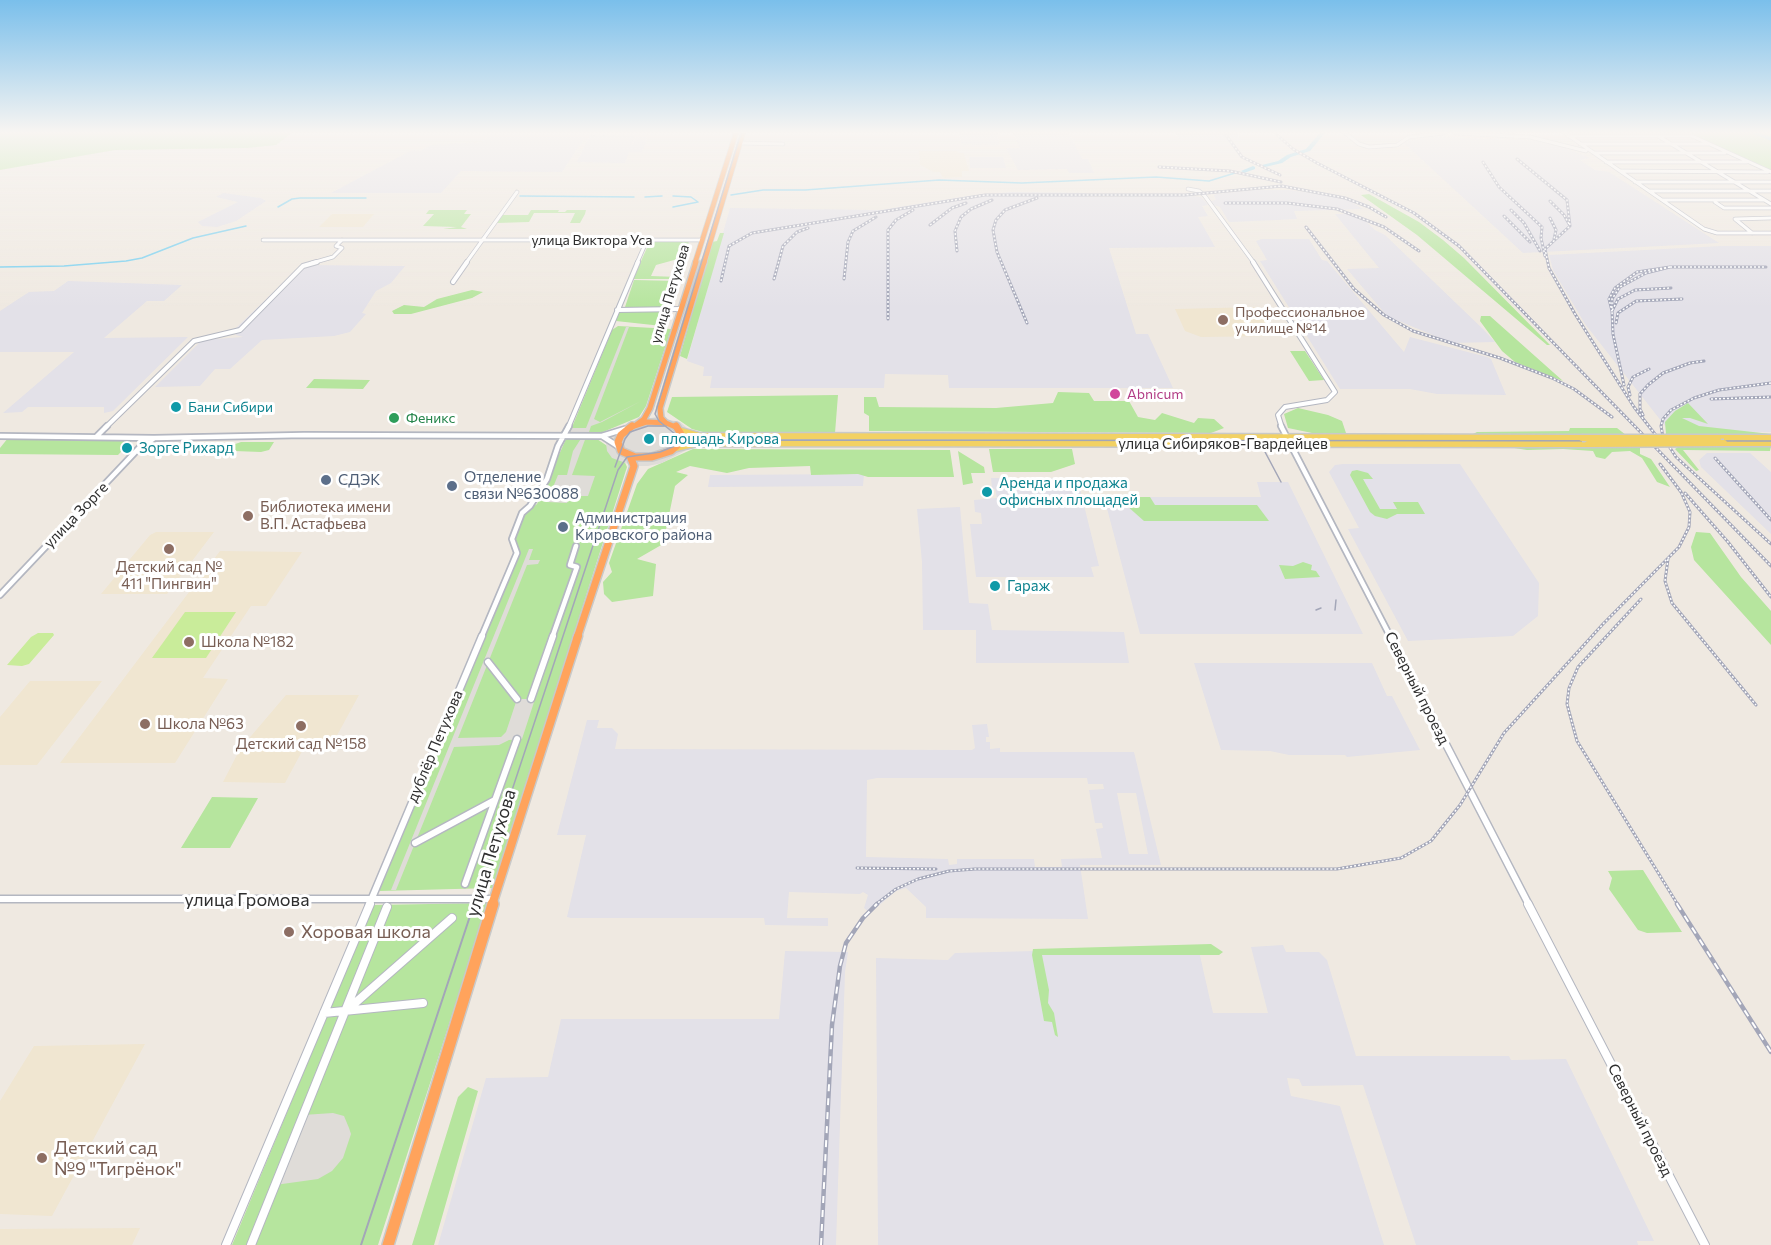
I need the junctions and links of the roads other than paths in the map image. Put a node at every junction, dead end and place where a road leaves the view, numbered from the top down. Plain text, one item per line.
1 (718, 191) edge
2 (725, 191) edge
3 (1199, 191) edge
4 (1648, 191) edge
5 (1748, 191) edge
6 (517, 192) dead end
7 (1662, 200) junction
8 (1764, 200) junction
9 (1713, 201) junction
10 (1771, 204) edge
11 (1771, 218) edge
12 (1771, 233) edge
13 (1753, 234) junction
14 (263, 240) dead end
15 (342, 240) junction
16 (482, 240) junction
17 (647, 240) junction
18 (702, 240) junction
19 (453, 282) dead end
20 (681, 309) junction
21 (617, 310) junction
22 (666, 423) junction
23 (633, 426) junction
24 (681, 431) junction
25 (565, 435) junction
26 (0, 436) edge
27 (97, 436) junction
28 (602, 436) junction
29 (1288, 437) junction
30 (154, 438) junction
31 (1771, 438) edge
32 (777, 440) junction
33 (853, 440) junction
34 (1771, 443) edge
35 (1292, 444) junction
36 (619, 447) junction
37 (676, 448) junction
38 (630, 456) junction
39 (652, 458) junction
40 (632, 472) junction
41 (576, 546) dead end
42 (0, 595) edge
43 (488, 662) dead end
44 (517, 699) dead end
45 (531, 699) dead end
46 (517, 739) dead end
47 (495, 800) junction
48 (416, 843) dead end
49 (465, 884) dead end
50 (0, 899) edge
51 (494, 899) junction
52 (370, 900) junction
53 (387, 907) dead end
54 (452, 918) dead end
55 (423, 1003) dead end
56 (345, 1012) junction
57 (324, 1014) junction
58 (226, 1245) edge
59 (251, 1245) edge
60 (388, 1245) edge
61 (1705, 1245) edge

1 - 18 highway, улица Петухова
2 - 22 highway, улица Петухова
3 - 29 street, Северный проезд
4 - 7 street
5 - 8 street
6 - 16 street
7 - 9 street
7 - 13 street
8 - 9 street
8 - 10 street
9 - 10 street
11 - 13 street
12 - 13 street
14 - 15 street, улица Виктора Уса
15 - 16 street, улица Виктора Уса
15 - 27 street
16 - 17 street, улица Виктора Уса
16 - 19 street
17 - 18 street, улица Виктора Уса
17 - 21 street, дублёр Петухова
18 - 20 highway, улица Петухова
20 - 21 street
20 - 23 highway, улица Петухова
21 - 25 street, дублёр Петухова
22 - 23 highway
22 - 24 highway
23 - 28 street
23 - 36 highway
24 - 32 main road, улица Сибиряков-Гвардейцев
24 - 37 highway
25 - 28 street
25 - 30 street
25 - 52 street, дублёр Петухова
26 - 27 street
27 - 30 street
28 - 36 street
29 - 31 main road, улица Сибиряков-Гвардейцев, bridge
29 - 33 main road, улица Сибиряков-Гвардейцев
29 - 35 street, Северный проезд
30 - 42 street, улица Зорге
32 - 33 main road, улица Сибиряков-Гвардейцев
32 - 37 main road, улица Сибиряков-Гвардейцев
33 - 35 main road, улица Сибиряков-Гвардейцев
34 - 35 main road, улица Сибиряков-Гвардейцев, bridge
35 - 61 street, Северный проезд
36 - 38 highway
37 - 39 highway
38 - 39 highway
38 - 40 highway
39 - 40 highway
40 - 51 highway, улица Петухова
41 - 45 street
43 - 44 street
46 - 47 street
47 - 48 street
47 - 49 street
50 - 52 street, улица Громова
51 - 52 street, улица Громова
51 - 60 highway, улица Петухова
52 - 57 street, дублёр Петухова
53 - 56 street
54 - 56 street
55 - 56 street
56 - 57 street
56 - 59 street
57 - 58 street, дублёр Петухова

